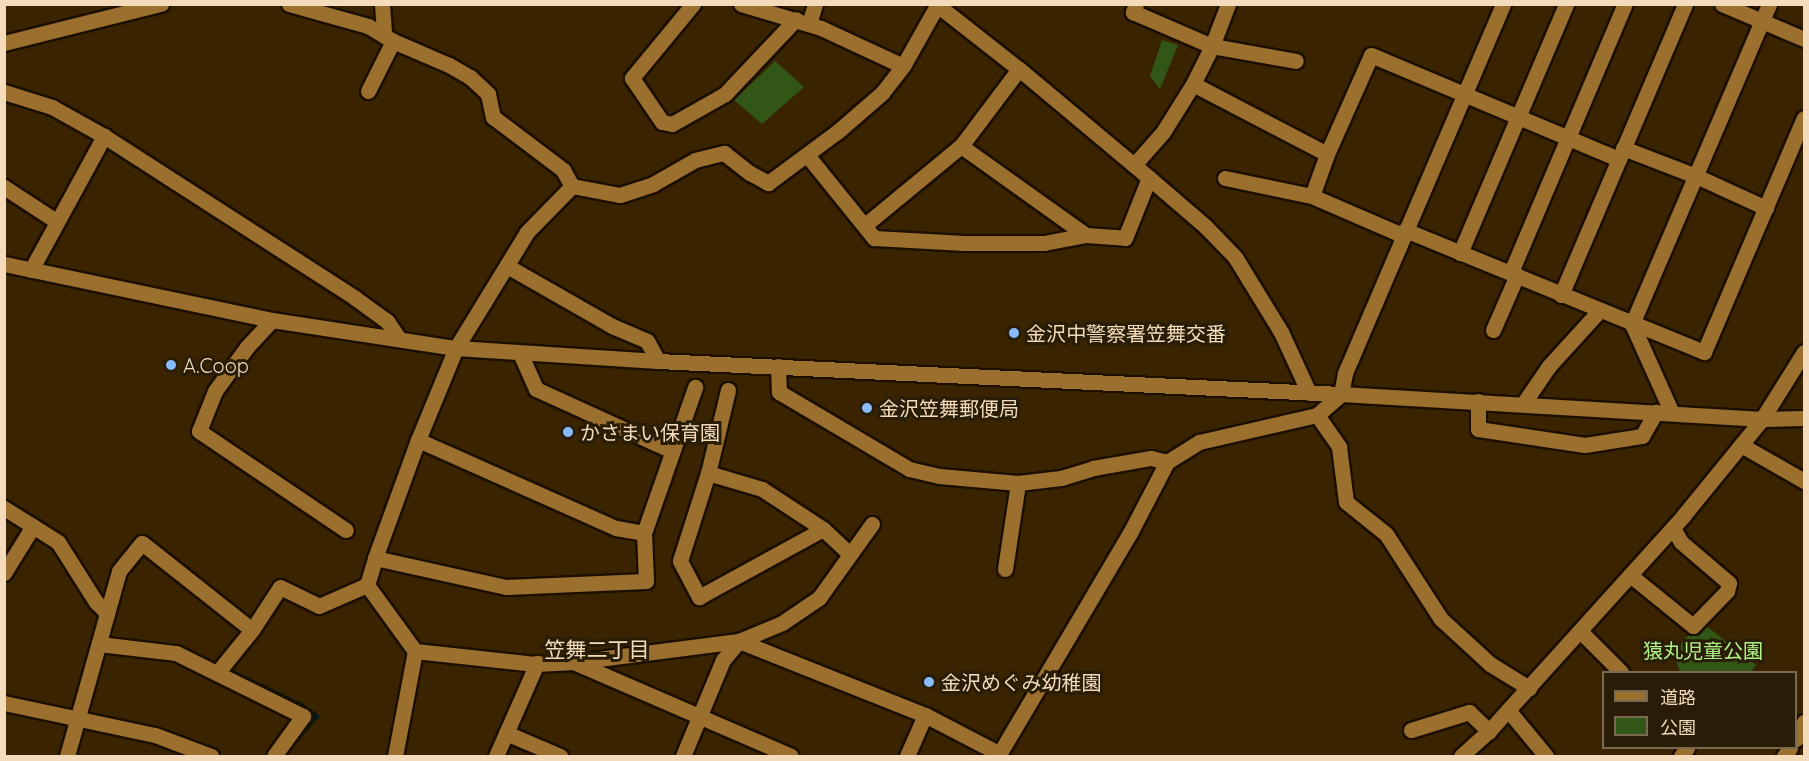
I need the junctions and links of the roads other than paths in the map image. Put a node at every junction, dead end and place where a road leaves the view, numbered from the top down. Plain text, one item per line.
1 (161, 4) edge
2 (289, 4) edge
3 (382, 4) edge
4 (693, 4) edge
5 (741, 4) edge
6 (815, 4) edge
7 (1136, 4) edge
8 (1228, 4) edge
9 (1503, 4) edge
10 (1566, 4) edge
11 (1625, 4) edge
12 (1685, 4) edge
13 (1722, 4) edge
14 (1769, 4) edge
15 (937, 5) edge
16 (143, 7) edge
17 (1762, 20) junction
18 (803, 21) junction
19 (388, 38) junction
20 (1804, 39) edge
21 (4, 43) edge
22 (1212, 46) junction
23 (1296, 61) dead end
24 (903, 66) junction
25 (1019, 69) junction
26 (1193, 84) junction
27 (368, 91) dead end
28 (4, 92) edge
29 (1464, 94) junction
30 (1518, 116) junction
31 (1804, 118) edge
32 (104, 136) junction
33 (1568, 136) junction
34 (961, 146) junction
35 (1621, 153) junction
36 (1327, 154) junction
37 (807, 155) junction
38 (1134, 165) junction
39 (1696, 176) junction
40 (1149, 178) junction
41 (1224, 178) dead end
42 (573, 186) junction
43 (4, 187) edge
44 (1312, 196) junction
45 (1766, 208) junction
46 (56, 221) junction
47 (864, 225) junction
48 (1403, 232) junction
49 (1086, 235) junction
50 (1460, 253) junction
51 (4, 264) edge
52 (507, 266) junction
53 (31, 270) junction
54 (1514, 274) junction
55 (1561, 295) junction
56 (1600, 310) junction
57 (272, 320) junction
58 (1632, 324) junction
59 (1493, 330) dead end
60 (399, 339) junction
61 (456, 348) junction
62 (1804, 352) edge
63 (520, 353) junction
64 (658, 361) junction
65 (778, 366) junction
66 (695, 387) dead end
67 (728, 390) dead end
68 (1310, 393) junction
69 (1341, 394) junction
70 (1478, 401) junction
71 (1523, 404) junction
72 (1656, 412) junction
73 (1672, 413) junction
74 (1317, 415) junction
75 (1804, 418) edge
76 (1762, 419) junction
77 (418, 440) junction
78 (1741, 446) junction
79 (672, 451) junction
80 (1167, 462) junction
81 (708, 473) junction
82 (1804, 480) edge
83 (1018, 483) junction
84 (4, 508) edge
85 (872, 524) dead end
86 (33, 526) junction
87 (1672, 528) junction
88 (823, 529) junction
89 (346, 530) dead end
90 (644, 532) junction
91 (849, 554) junction
92 (375, 558) junction
93 (1005, 570) dead end
94 (4, 573) edge
95 (1630, 575) junction
96 (368, 585) junction
97 (107, 613) junction
98 (252, 630) junction
99 (1580, 631) junction
100 (739, 641) junction
101 (99, 644) junction
102 (415, 651) junction
103 (575, 662) junction
104 (537, 663) junction
105 (1620, 671) edge
106 (218, 673) junction
107 (1529, 688) junction
108 (4, 702) edge
109 (1508, 710) junction
110 (925, 715) junction
111 (78, 717) junction
112 (700, 717) junction
113 (1804, 722) edge
114 (1411, 730) dead end
115 (1489, 731) junction
116 (506, 733) junction
117 (1797, 737) edge
118 (999, 755) edge
119 (67, 756) edge
120 (211, 756) edge
121 (274, 756) edge
122 (395, 756) edge
123 (496, 756) edge
124 (560, 756) edge
125 (683, 756) edge
126 (791, 756) edge
127 (907, 756) edge
128 (1461, 756) edge
129 (1546, 756) edge

1 - 16 street
2 - 19 street
3 - 19 street
4 - 18 street
5 - 18 street
6 - 18 street
7 - 22 street
8 - 22 street
9 - 29 street
10 - 30 street
11 - 33 street
12 - 35 street
13 - 17 street
14 - 17 street
15 - 24 street
15 - 25 street
16 - 21 street
17 - 20 street
17 - 39 street
18 - 24 street
19 - 27 street
19 - 42 street
22 - 23 street
22 - 26 street
24 - 37 street
25 - 34 street
25 - 38 street
26 - 36 street
26 - 38 street
28 - 32 street
29 - 30 street
29 - 36 street
29 - 48 street
30 - 33 street
30 - 50 street
31 - 45 street
32 - 46 street
32 - 60 street
33 - 35 street
33 - 54 street
34 - 47 street
34 - 49 street
35 - 39 street
35 - 55 street
36 - 44 street
37 - 42 street
37 - 47 street
38 - 40 street
39 - 45 street
39 - 58 street
40 - 49 street
40 - 68 street
41 - 44 street
42 - 52 street
43 - 46 street
44 - 48 street
45 - 58 street
46 - 53 street
47 - 49 street
48 - 50 street
48 - 69 street
50 - 54 street
51 - 53 street
52 - 61 street
52 - 64 street
53 - 57 street
54 - 55 street
54 - 59 street
55 - 56 street
56 - 58 street
56 - 71 street
57 - 60 street
57 - 89 street
58 - 73 street
60 - 61 street
61 - 63 street
61 - 77 street
62 - 76 street
63 - 64 street
63 - 79 street
64 - 65 street
65 - 68 street
65 - 83 street
66 - 79 street
67 - 81 street
68 - 69 street
69 - 70 street
69 - 74 street
70 - 71 street
70 - 72 street
71 - 72 street
72 - 73 street
73 - 76 street
74 - 80 street
74 - 107 street
75 - 76 street
76 - 78 street
77 - 90 street
77 - 92 street
78 - 82 street
78 - 87 street
79 - 90 street
80 - 83 street
80 - 118 street
81 - 88 street
81 - 88 street
83 - 93 street
84 - 86 street
85 - 91 street
86 - 94 street
86 - 97 street
87 - 95 street
87 - 95 street
88 - 91 street
90 - 92 street
91 - 100 street
92 - 96 street
95 - 99 street
96 - 98 street
96 - 102 street
97 - 98 street
97 - 101 street
98 - 106 street
99 - 105 street
99 - 107 street
100 - 103 street
100 - 110 street
100 - 112 street
101 - 106 street
101 - 111 street
102 - 104 street
102 - 122 street
103 - 104 street
103 - 112 street
104 - 116 street
106 - 121 street
107 - 109 street
108 - 111 street
109 - 115 street
109 - 129 street
110 - 118 street
110 - 127 street
111 - 119 street
111 - 120 street
112 - 125 street
112 - 126 street
113 - 117 street
114 - 115 street
115 - 128 street
116 - 123 street
116 - 124 street

